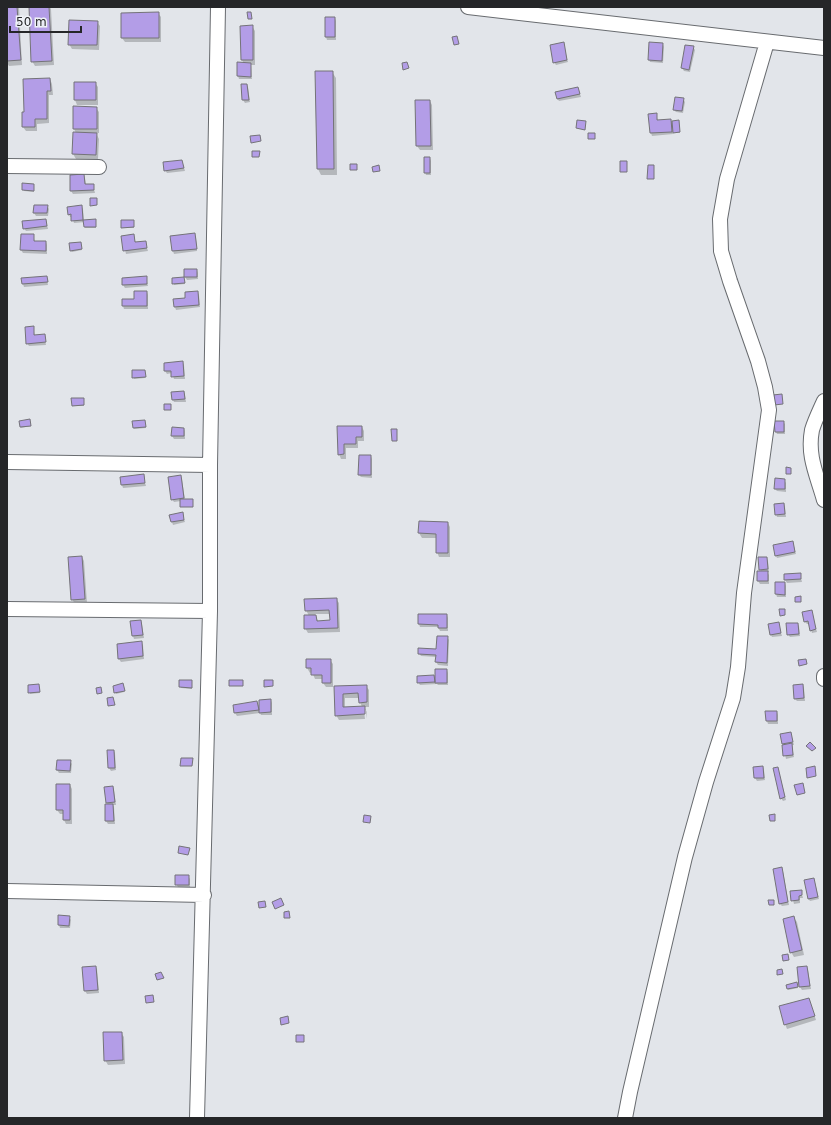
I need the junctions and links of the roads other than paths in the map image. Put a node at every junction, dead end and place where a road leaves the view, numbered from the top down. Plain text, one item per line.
1 (218, 7) edge
2 (468, 7) edge
3 (766, 42) junction
4 (824, 48) edge
5 (7, 166) edge
6 (99, 167) dead end
7 (822, 408) edge
8 (7, 462) edge
9 (210, 465) junction
10 (824, 500) edge
11 (7, 609) edge
12 (210, 611) junction
13 (7, 891) edge
14 (204, 895) junction
15 (197, 1118) edge
16 (625, 1118) edge

1 - 9 street
2 - 3 street
3 - 4 street
3 - 16 street
5 - 6 street
7 - 10 street
8 - 9 street
9 - 12 street
11 - 12 street
12 - 14 street
13 - 14 street
14 - 15 street

